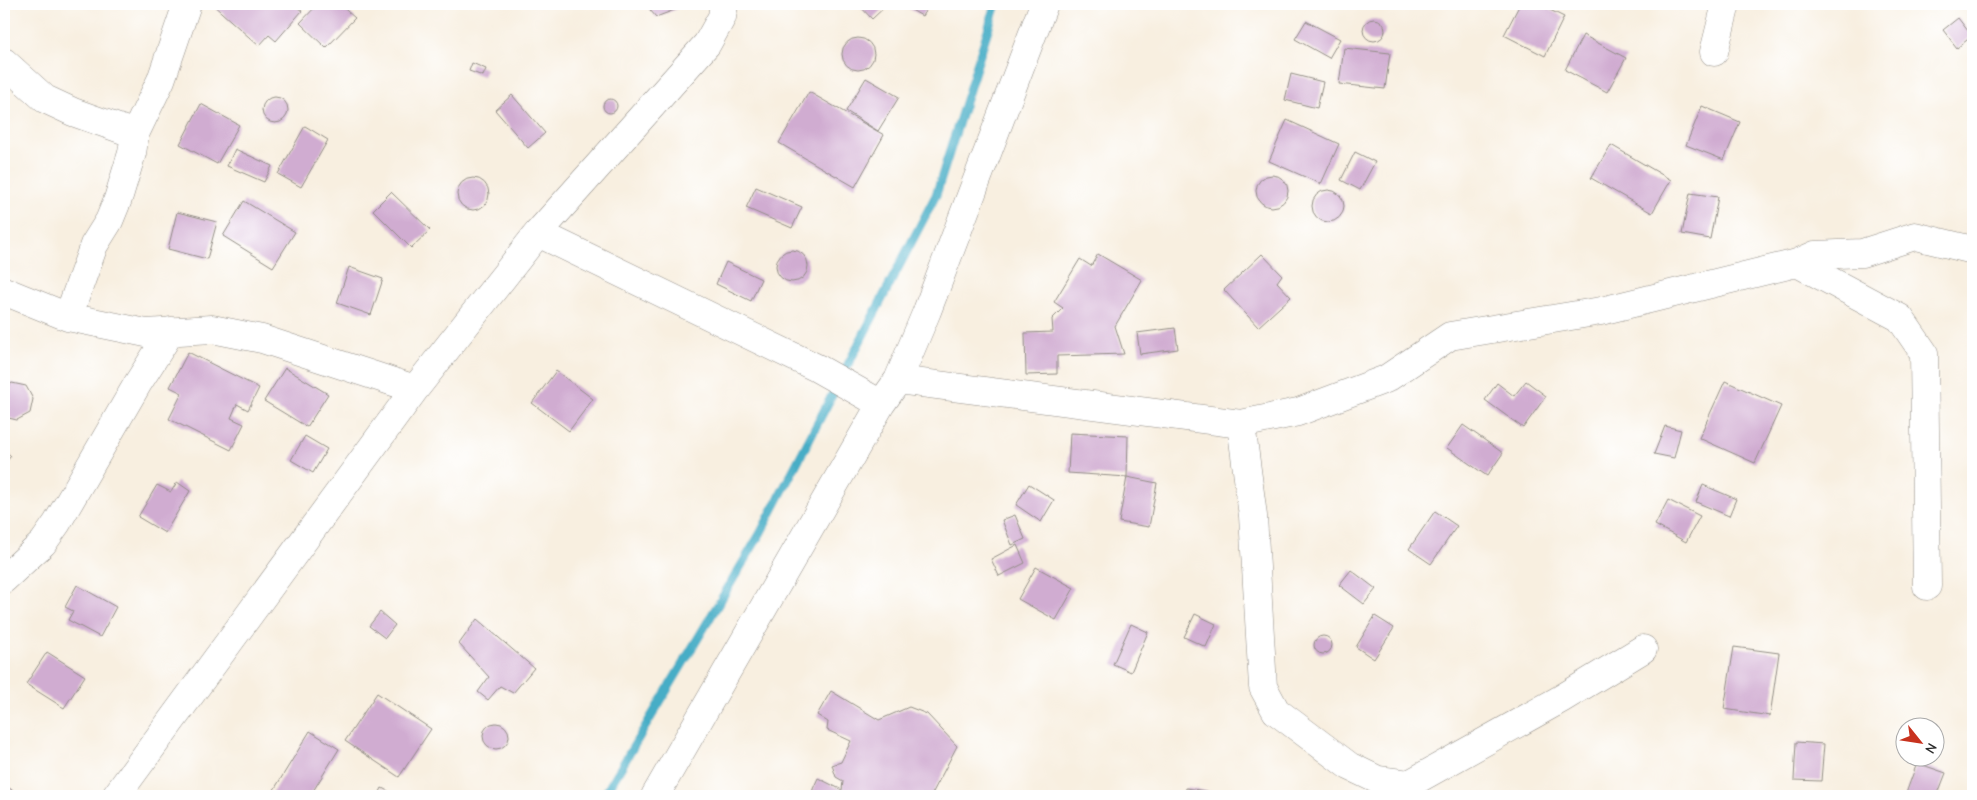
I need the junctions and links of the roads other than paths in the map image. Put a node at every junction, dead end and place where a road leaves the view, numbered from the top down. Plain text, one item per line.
1 (187, 4) edge
2 (724, 4) edge
3 (1044, 4) edge
4 (1726, 4) edge
5 (1714, 52) dead end
6 (4, 62) edge
7 (135, 134) junction
8 (538, 233) junction
9 (1973, 250) edge
10 (1797, 263) junction
11 (4, 291) edge
12 (68, 317) junction
13 (171, 331) junction
14 (898, 380) junction
15 (415, 389) junction
16 (881, 404) junction
17 (1241, 424) junction
18 (4, 579) edge
19 (1927, 586) dead end
20 (1643, 649) dead end
21 (116, 796) edge
22 (655, 796) edge

1 - 7 street
2 - 8 street
3 - 14 street
4 - 5 street
6 - 7 street
7 - 12 street
8 - 15 street
8 - 16 street
9 - 10 street
10 - 17 street
10 - 19 street
11 - 12 street
12 - 13 street
13 - 15 street
13 - 18 street
14 - 16 street
14 - 17 street
15 - 21 street
16 - 22 street
17 - 20 street

